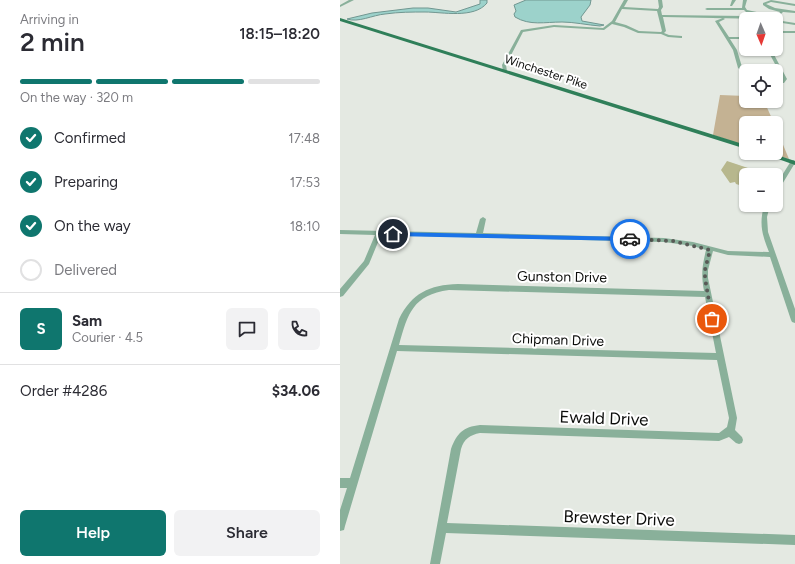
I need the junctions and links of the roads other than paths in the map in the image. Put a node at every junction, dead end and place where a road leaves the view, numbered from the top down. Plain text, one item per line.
1 (352, 0) edge
2 (626, 0) edge
3 (660, 0) edge
4 (734, 0) edge
5 (745, 0) edge
6 (794, 4) edge
7 (731, 5) junction
8 (340, 6) edge
9 (744, 7) junction
10 (621, 8) junction
11 (707, 9) junction
12 (659, 10) junction
13 (783, 10) joint
14 (750, 12) edge
15 (795, 12) edge
16 (709, 14) dead end
17 (661, 16) junction
18 (739, 17) edge
19 (340, 19) edge
20 (739, 19) edge
21 (783, 21) edge
22 (612, 23) junction
23 (795, 24) edge
24 (783, 32) edge
25 (795, 32) edge
26 (662, 33) junction
27 (681, 37) dead end
28 (727, 38) junction
29 (739, 38) edge
30 (739, 64) edge
31 (504, 68) junction
32 (739, 145) edge
33 (783, 159) edge
34 (794, 163) edge
35 (783, 180) edge
36 (765, 212) edge
37 (483, 219) dead end
38 (340, 232) edge
39 (379, 233) junction
40 (479, 236) junction
41 (710, 250) junction
42 (772, 255) junction
43 (343, 285) edge
44 (340, 294) edge
45 (707, 294) junction
46 (792, 301) edge
47 (795, 320) edge
48 (395, 348) junction
49 (720, 357) junction
50 (730, 431) junction
51 (739, 440) dead end
52 (340, 483) edge
53 (353, 483) junction
54 (340, 526) edge
55 (441, 528) junction
56 (795, 540) edge
57 (435, 564) edge

1 - 8 street
2 - 10 street
3 - 12 street
4 - 7 street
5 - 9 street
6 - 13 street
7 - 9 street
7 - 11 street
9 - 11 street
9 - 14 street
10 - 12 street
10 - 22 street
11 - 16 street
12 - 17 street
13 - 15 street
17 - 18 street
17 - 26 street
19 - 31 main road, Winchester Pike
20 - 28 street
21 - 23 street
22 - 26 street
22 - 31 street
24 - 25 street
26 - 27 street
28 - 29 street
28 - 30 street
31 - 32 main road, Winchester Pike
33 - 34 main road
34 - 35 street
36 - 42 street
37 - 40 street
38 - 39 street
39 - 40 street
39 - 43 street
40 - 41 street
41 - 42 street
41 - 45 street
42 - 46 street
43 - 44 street
45 - 48 street, Gunston Drive
45 - 49 street
46 - 47 street
48 - 49 street, Chipman Drive
48 - 53 street
49 - 50 street
50 - 51 street
50 - 55 street, Ewald Drive
52 - 53 street
53 - 54 street
55 - 56 street, Brewster Drive
55 - 57 street

